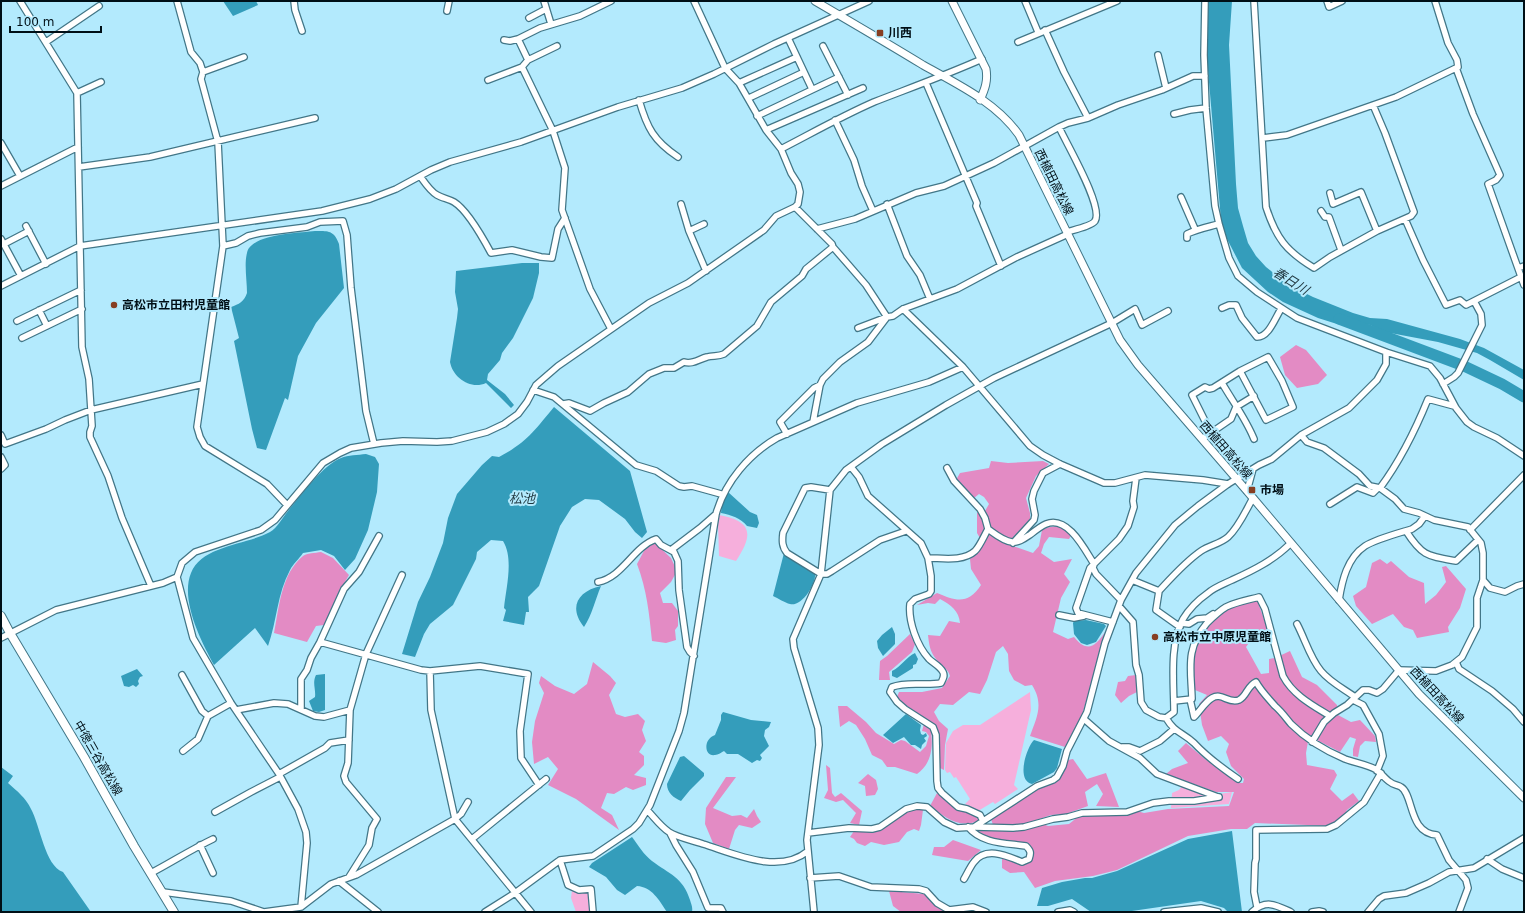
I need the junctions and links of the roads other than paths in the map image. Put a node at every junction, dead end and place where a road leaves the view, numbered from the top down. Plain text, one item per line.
1 (20, 1) edge
2 (177, 1) edge
3 (294, 1) edge
4 (449, 1) edge
5 (544, 1) edge
6 (611, 1) edge
7 (694, 1) edge
8 (815, 1) edge
9 (869, 1) edge
10 (952, 1) edge
11 (1025, 1) edge
12 (1117, 1) edge
13 (1205, 1) edge
14 (1254, 1) edge
15 (1327, 1) edge
16 (1342, 1) edge
17 (1435, 1) edge
18 (99, 6) dead end
19 (546, 9) junction
20 (447, 11) dead end
21 (839, 15) junction
22 (529, 18) dead end
23 (551, 24) junction
24 (1045, 30) junction
25 (302, 31) dead end
26 (1038, 32) junction
27 (518, 38) junction
28 (788, 38) junction
29 (504, 40) dead end
30 (46, 42) junction
31 (1018, 42) dead end
32 (557, 46) dead end
33 (823, 46) dead end
34 (1158, 55) dead end
35 (797, 56) junction
36 (244, 57) dead end
37 (982, 59) junction
38 (528, 60) junction
39 (522, 67) junction
40 (725, 68) junction
41 (1456, 68) junction
42 (203, 72) junction
43 (804, 72) junction
44 (943, 76) junction
45 (1205, 76) junction
46 (839, 77) junction
47 (488, 80) dead end
48 (101, 82) dead end
49 (739, 83) junction
50 (926, 83) junction
51 (863, 88) dead end
52 (1166, 88) junction
53 (812, 89) junction
54 (77, 94) junction
55 (848, 95) junction
56 (748, 98) junction
57 (639, 100) junction
58 (980, 100) junction
59 (1373, 105) junction
60 (1206, 108) junction
61 (1174, 114) dead end
62 (757, 116) junction
63 (315, 118) dead end
64 (1088, 118) junction
65 (835, 120) junction
66 (1059, 127) junction
67 (766, 130) junction
68 (553, 131) junction
69 (1263, 138) junction
70 (218, 142) junction
71 (1, 143) edge
72 (78, 147) junction
73 (1025, 147) junction
74 (782, 149) junction
75 (678, 157) dead end
76 (79, 167) junction
77 (966, 175) junction
78 (20, 176) junction
79 (420, 176) junction
80 (1, 186) edge
81 (1330, 193) dead end
82 (1181, 197) dead end
83 (680, 204) dead end
84 (888, 204) junction
85 (795, 207) junction
86 (1321, 210) dead end
87 (873, 211) junction
88 (565, 218) junction
89 (1405, 219) junction
90 (704, 224) dead end
91 (1219, 224) junction
92 (222, 225) junction
93 (817, 228) junction
94 (1195, 230) junction
95 (689, 231) junction
96 (1377, 231) junction
97 (1067, 233) junction
98 (1187, 238) dead end
99 (2, 242) edge
100 (80, 246) junction
101 (224, 246) junction
102 (833, 247) junction
103 (1342, 250) junction
104 (46, 264) junction
105 (1001, 266) junction
106 (1524, 266) edge
107 (1518, 268) junction
108 (706, 270) junction
109 (21, 276) junction
110 (1521, 277) junction
111 (1524, 284) edge
112 (1, 286) edge
113 (81, 290) junction
114 (930, 299) junction
115 (1474, 301) junction
116 (1222, 308) dead end
117 (82, 309) junction
118 (903, 309) junction
119 (1281, 309) junction
120 (39, 310) junction
121 (1168, 311) dead end
122 (887, 317) junction
123 (17, 321) dead end
124 (1112, 323) junction
125 (47, 326) junction
126 (858, 328) dead end
127 (610, 329) junction
128 (22, 338) dead end
129 (1386, 352) junction
130 (962, 367) junction
131 (1240, 371) junction
132 (1222, 383) junction
133 (203, 384) junction
134 (1443, 384) junction
135 (820, 385) junction
136 (978, 387) junction
137 (534, 390) junction
138 (1254, 396) junction
139 (563, 404) junction
140 (1454, 406) junction
141 (1236, 407) junction
142 (91, 410) junction
143 (813, 422) junction
144 (1211, 433) junction
145 (787, 434) junction
146 (1301, 435) junction
147 (2, 439) edge
148 (1254, 439) dead end
149 (1202, 440) junction
150 (374, 444) junction
151 (1524, 456) edge
152 (1, 457) edge
153 (1060, 464) junction
154 (851, 467) junction
155 (947, 468) dead end
156 (1, 469) edge
157 (1253, 469) junction
158 (1524, 475) edge
159 (1136, 478) junction
160 (1236, 479) junction
161 (1228, 484) junction
162 (1380, 488) junction
163 (830, 490) junction
164 (1247, 491) junction
165 (721, 494) dead end
166 (1253, 498) junction
167 (1330, 504) dead end
168 (287, 505) junction
169 (716, 514) junction
170 (1425, 516) junction
171 (988, 529) junction
172 (1470, 530) junction
173 (906, 531) junction
174 (1406, 531) junction
175 (379, 536) dead end
176 (1478, 540) junction
177 (1013, 543) junction
178 (1291, 543) junction
179 (671, 550) junction
180 (928, 558) junction
181 (1094, 564) junction
182 (821, 574) junction
183 (402, 575) dead end
184 (177, 577) junction
185 (1132, 580) junction
186 (1483, 580) junction
187 (598, 582) dead end
188 (1524, 584) edge
189 (152, 586) junction
190 (1159, 591) junction
191 (1339, 600) junction
192 (1120, 603) junction
193 (1217, 613) junction
194 (1059, 615) dead end
195 (1, 616) edge
196 (1084, 616) junction
197 (1113, 622) junction
198 (1297, 624) dead end
199 (1180, 625) junction
200 (10, 633) junction
201 (1, 638) edge
202 (320, 642) junction
203 (366, 654) junction
204 (694, 656) junction
205 (1456, 662) junction
206 (1399, 670) junction
207 (430, 671) junction
208 (182, 675) dead end
209 (1354, 698) junction
210 (1190, 699) junction
211 (1174, 701) junction
212 (231, 703) junction
213 (301, 709) junction
214 (236, 710) junction
215 (350, 710) junction
216 (208, 716) junction
217 (1330, 716) junction
218 (1166, 718) junction
219 (1084, 719) junction
220 (1524, 722) edge
221 (1174, 729) junction
222 (349, 740) junction
223 (1312, 742) junction
224 (1120, 747) junction
225 (183, 751) dead end
226 (1379, 772) junction
227 (279, 775) junction
228 (546, 779) dead end
229 (1238, 779) dead end
230 (539, 785) junction
231 (1523, 795) edge
232 (468, 802) dead end
233 (647, 810) junction
234 (215, 812) dead end
235 (455, 819) junction
236 (984, 821) junction
237 (971, 827) junction
238 (670, 833) junction
239 (808, 833) junction
240 (1524, 838) edge
241 (213, 839) dead end
242 (472, 839) junction
243 (200, 845) junction
244 (808, 851) junction
245 (560, 860) junction
246 (1487, 860) junction
247 (1458, 871) junction
248 (151, 873) junction
249 (214, 873) dead end
250 (349, 877) junction
251 (810, 878) junction
252 (1524, 878) edge
253 (964, 879) dead end
254 (339, 881) junction
255 (163, 892) junction
256 (515, 893) junction
257 (300, 907) junction
258 (1257, 907) junction
259 (174, 912) edge
260 (264, 912) edge
261 (378, 912) edge
262 (485, 912) edge
263 (530, 912) edge
264 (593, 912) edge
265 (723, 912) edge
266 (814, 912) edge
267 (986, 912) edge
268 (1058, 912) edge
269 (1074, 912) edge
270 (1164, 912) edge
271 (1218, 912) edge
272 (1252, 912) edge
273 (1291, 912) edge
274 (1312, 912) edge
275 (1323, 912) edge
276 (1368, 912) edge
277 (1459, 912) edge

1 - 30 street
2 - 42 street
3 - 25 street
4 - 20 street
5 - 19 street
6 - 23 street
7 - 40 street
8 - 21 main road, 西植田高松線
9 - 21 street
10 - 37 main road
11 - 26 street
12 - 24 street
13 - 45 street
14 - 69 street
15 - 16 street
17 - 41 street
18 - 30 street
19 - 22 street
19 - 23 street
21 - 28 street
21 - 44 main road, 西植田高松線
23 - 27 street
24 - 26 street
24 - 64 street
26 - 31 street
27 - 29 street
27 - 38 street
28 - 35 street
28 - 40 street
30 - 54 street
32 - 38 street
33 - 46 street
34 - 52 street
35 - 43 street
35 - 49 street
36 - 42 street
37 - 44 street
37 - 58 main road
38 - 39 street
39 - 47 street
39 - 68 street
40 - 49 street
40 - 57 street
41 - 59 street
41 - 107 street
42 - 70 street
43 - 53 street
43 - 56 street
44 - 50 street
44 - 58 main road, 西植田高松線
45 - 52 street
45 - 60 street
46 - 53 street
46 - 55 street
48 - 54 street
49 - 56 street
50 - 65 street
50 - 77 street
51 - 55 street
52 - 64 street
53 - 62 street
54 - 72 street
55 - 67 street
56 - 62 street
57 - 68 street
57 - 75 street
58 - 73 main road, 西植田高松線
59 - 69 street
59 - 89 street
60 - 61 street
60 - 91 street
62 - 67 street
63 - 70 street
64 - 66 street
65 - 74 street
65 - 87 street
66 - 73 street
66 - 97 street
67 - 74 street
68 - 79 street
68 - 88 street
69 - 103 street
70 - 76 street
70 - 92 street
71 - 78 street
72 - 76 street
72 - 78 street
73 - 77 street
73 - 97 main road, 西植田高松線
74 - 85 street
76 - 100 street
77 - 84 street
77 - 105 street
78 - 80 street
79 - 88 street
79 - 92 street
81 - 96 street
82 - 94 street
83 - 95 street
84 - 87 street
84 - 114 street
85 - 93 street
85 - 108 street
86 - 103 street
87 - 93 street
88 - 127 street
89 - 96 street
89 - 115 street
90 - 95 street
91 - 94 street
91 - 119 street
92 - 100 street
92 - 101 street
93 - 102 street
94 - 98 street
95 - 108 street
96 - 103 street
97 - 105 street
97 - 124 main road, 西植田高松線
99 - 104 street
99 - 109 street
100 - 104 street
100 - 113 street
101 - 133 street
101 - 150 street
102 - 122 street
102 - 139 street
104 - 109 street
105 - 114 street
106 - 107 street
107 - 110 street
108 - 127 street
109 - 112 street
110 - 111 street
110 - 115 street
113 - 117 street
113 - 120 street
114 - 118 street
115 - 134 street
116 - 119 street
117 - 125 street
117 - 142 street
118 - 122 street
118 - 130 street
119 - 129 street
120 - 123 street
120 - 125 street
121 - 124 street
122 - 126 street
122 - 135 street
124 - 136 street
124 - 149 main road, 西植田高松線
125 - 128 street
127 - 137 street
129 - 134 street
129 - 146 street
130 - 136 street
130 - 143 street
131 - 132 street
131 - 138 street
131 - 138 street
132 - 141 street
132 - 144 street
133 - 142 street
133 - 168 street
134 - 140 street
135 - 143 street
135 - 145 street
136 - 153 street
136 - 154 street
137 - 139 street
137 - 150 street
138 - 141 street
139 - 165 street
140 - 151 street
140 - 162 street
141 - 144 street
141 - 148 street
142 - 147 street
142 - 189 street
143 - 145 street
144 - 149 street
145 - 169 street
146 - 157 street
146 - 162 street
149 - 160 main road, 西植田高松線
150 - 168 street
152 - 156 street
153 - 159 street
153 - 177 street
154 - 163 street
154 - 173 street
155 - 171 street
157 - 160 street
157 - 164 street
158 - 172 street
159 - 161 street
159 - 181 street
160 - 161 street
160 - 164 main road, 西植田高松線
161 - 185 street
162 - 167 street
162 - 170 street
163 - 182 street
163 - 182 street
164 - 166 main road, 西植田高松線
166 - 178 main road, 西植田高松線
166 - 190 street
168 - 184 street
169 - 179 street
169 - 204 street
170 - 172 street
170 - 174 street
171 - 177 street
171 - 180 street
172 - 176 street
173 - 180 street
173 - 182 street
174 - 176 street
174 - 191 street
175 - 202 street
176 - 186 street
177 - 181 street
178 - 191 main road, 西植田高松線
178 - 199 street
179 - 187 street
179 - 204 street
180 - 236 street
181 - 192 street
181 - 196 street
182 - 239 street
183 - 203 street
184 - 189 street
184 - 212 street
185 - 190 street
185 - 192 street
186 - 188 street
186 - 205 street
189 - 200 street
190 - 199 street
191 - 206 main road, 西植田高松線
192 - 197 street
192 - 218 street
193 - 199 street
193 - 210 street
193 - 217 street
194 - 196 street
195 - 200 main road, 中徳三谷高松線
196 - 197 street
197 - 219 street
198 - 209 street
199 - 211 street
200 - 201 street
200 - 248 main road, 中徳三谷高松線
202 - 203 street
202 - 213 street
203 - 207 street
203 - 215 street
204 - 233 street
205 - 206 street
205 - 220 street
206 - 209 street
206 - 231 main road, 西植田高松線
207 - 230 street
207 - 235 street
208 - 216 street
209 - 217 street
209 - 226 street
210 - 211 street
210 - 223 street
211 - 218 street
212 - 214 street
212 - 216 street
213 - 214 street
213 - 215 street
214 - 227 street
215 - 222 street
216 - 225 street
217 - 223 street
218 - 221 street
219 - 224 street
219 - 236 street
221 - 224 street
221 - 229 street
222 - 227 street
222 - 250 street
223 - 226 street
224 - 237 street
226 - 247 street
226 - 258 street
227 - 234 street
227 - 257 street
228 - 230 street
230 - 242 street
232 - 235 street
233 - 238 street
233 - 245 street
235 - 242 street
235 - 250 street
236 - 237 street
237 - 239 street
237 - 253 street
238 - 244 street
238 - 265 street
239 - 244 street
240 - 246 street
241 - 243 street
242 - 256 street
243 - 248 street
243 - 249 street
244 - 251 street
245 - 256 street
245 - 264 street
246 - 247 street
246 - 252 street
247 - 276 street
247 - 277 street
248 - 255 main road, 中徳三谷高松線
250 - 254 street
251 - 266 street
251 - 267 street
254 - 257 street
254 - 261 street
255 - 259 main road, 中徳三谷高松線
255 - 260 street
256 - 262 street
256 - 263 street
257 - 260 street
258 - 272 street
258 - 273 street
268 - 269 street
270 - 271 street
274 - 275 street

